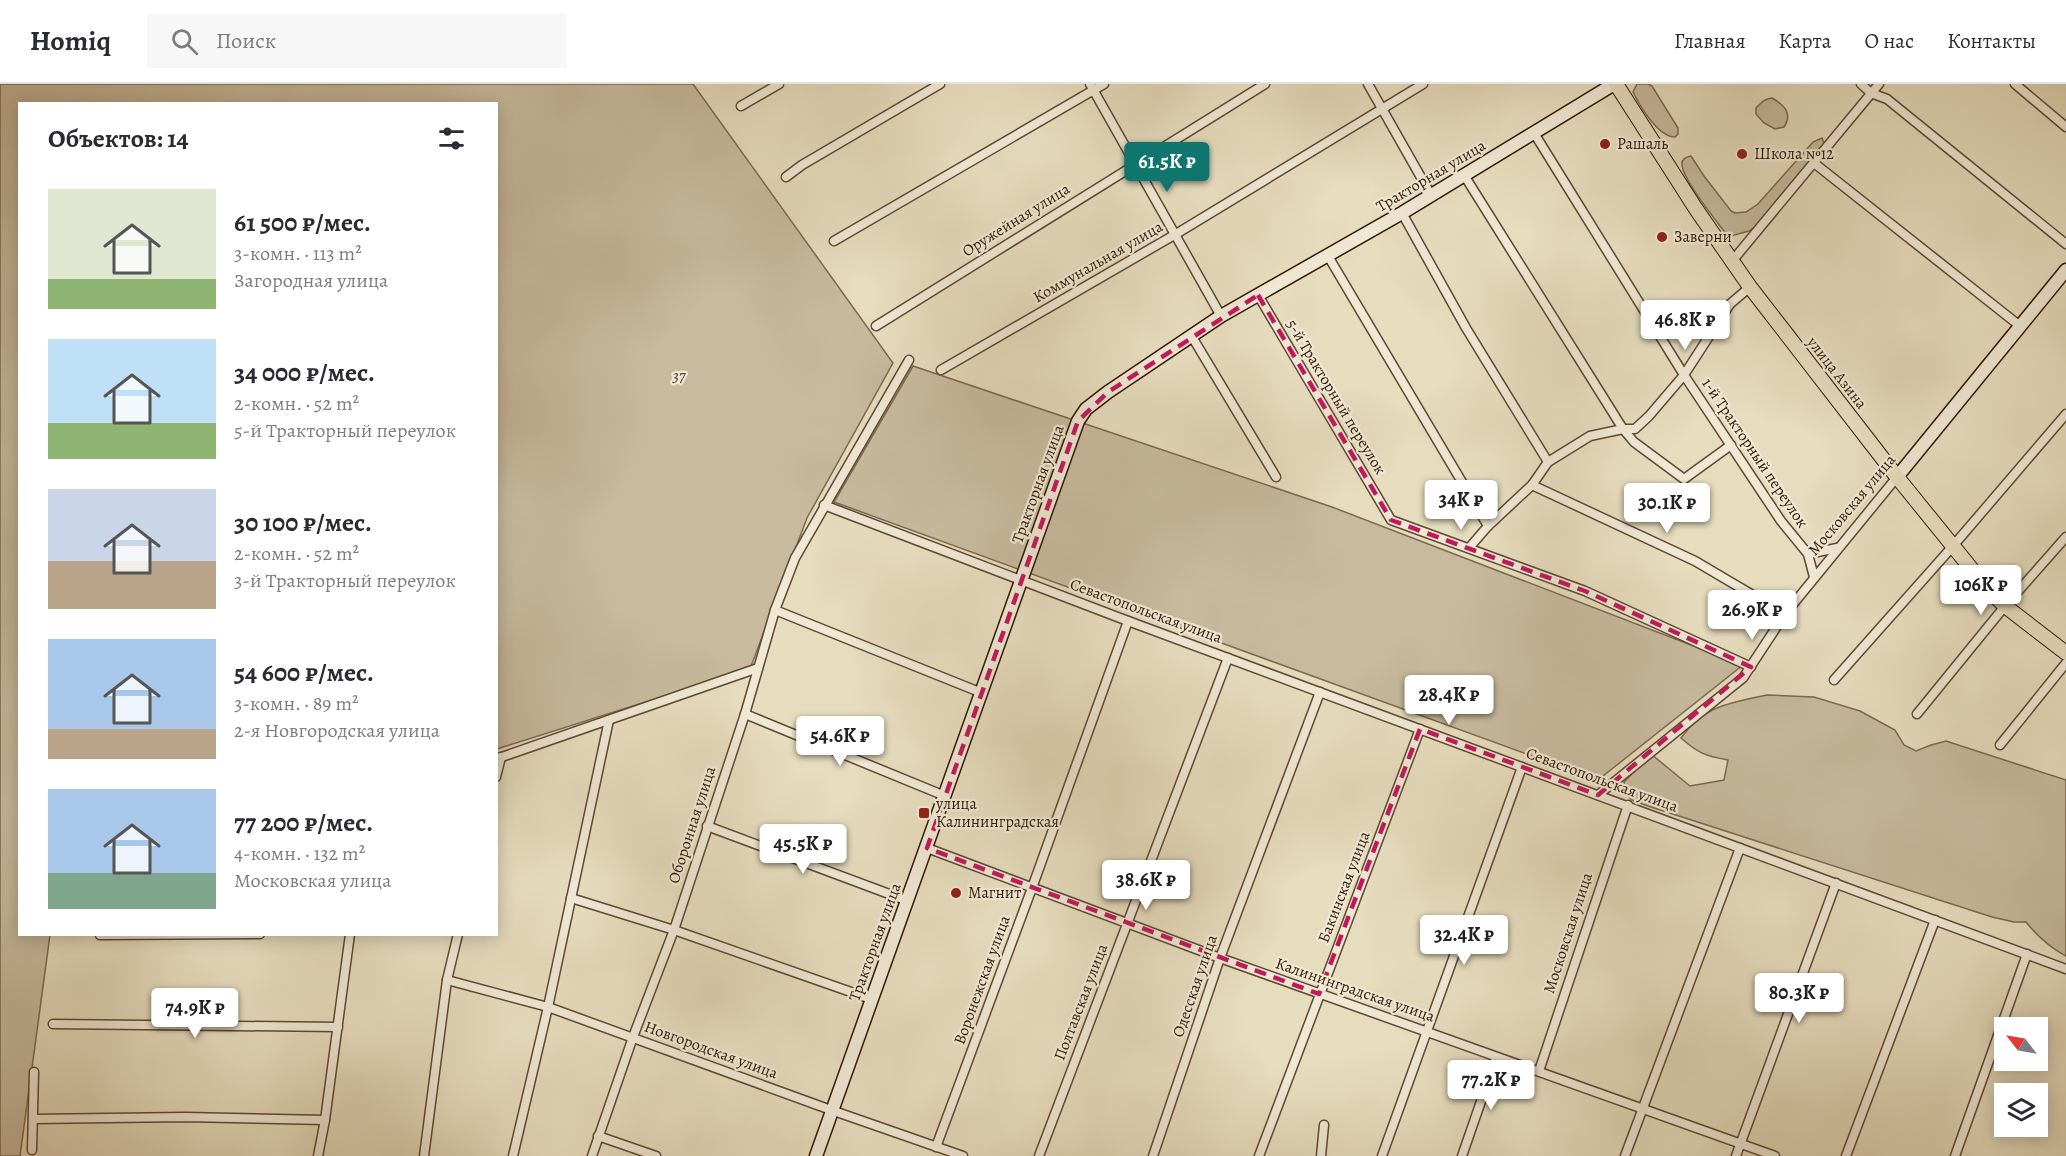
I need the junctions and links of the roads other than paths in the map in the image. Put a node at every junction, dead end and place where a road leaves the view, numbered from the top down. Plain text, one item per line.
1 (779, 84) edge
2 (940, 84) edge
3 (1104, 84) edge
4 (1265, 84) edge
5 (1368, 84) edge
6 (1423, 84) edge
7 (1615, 84) edge
8 (1861, 84) edge
9 (1879, 84) edge
10 (2015, 84) edge
11 (1092, 87) edge
12 (1871, 93) junction
13 (741, 106) dead end
14 (1383, 109) junction
15 (2066, 126) edge
16 (1534, 133) junction
17 (1814, 163) junction
18 (1135, 164) junction
19 (1464, 176) junction
20 (786, 177) dead end
21 (1431, 195) junction
22 (1402, 213) junction
23 (1176, 234) junction
24 (834, 241) dead end
25 (2066, 244) edge
26 (1328, 256) junction
27 (1733, 260) junction
28 (2066, 270) edge
29 (1750, 287) junction
30 (1258, 295) junction
31 (1221, 316) junction
32 (876, 326) dead end
33 (2020, 326) junction
34 (1191, 335) junction
35 (909, 360) dead end
36 (941, 370) dead end
37 (1684, 375) junction
38 (2066, 414) edge
39 (1623, 429) junction
40 (1731, 446) junction
41 (1548, 462) junction
42 (1276, 477) dead end
43 (1897, 477) junction
44 (1532, 486) junction
45 (824, 506) junction
46 (1488, 526) junction
47 (2066, 537) edge
48 (1953, 546) junction
49 (1469, 548) junction
50 (1838, 548) junction
51 (1808, 554) junction
52 (1814, 577) junction
53 (1020, 580) junction
54 (2006, 606) junction
55 (776, 610) junction
56 (1785, 614) junction
57 (1128, 621) junction
58 (2066, 653) edge
59 (1228, 658) junction
60 (2066, 663) edge
61 (1751, 667) junction
62 (758, 668) junction
63 (1834, 680) dead end
64 (1320, 692) junction
65 (982, 693) junction
66 (745, 714) junction
67 (1917, 714) dead end
68 (609, 720) junction
69 (1420, 729) junction
70 (2000, 745) dead end
71 (499, 758) edge
72 (1522, 767) junction
73 (1598, 795) junction
74 (945, 796) junction
75 (1628, 806) junction
76 (707, 826) junction
77 (927, 848) junction
78 (1740, 848) junction
79 (1836, 884) junction
80 (1032, 888) junction
81 (571, 898) junction
82 (908, 901) junction
83 (1935, 920) junction
84 (1127, 922) junction
85 (674, 930) junction
86 (350, 936) edge
87 (458, 936) edge
88 (2027, 954) junction
89 (1220, 958) junction
90 (2066, 969) edge
91 (447, 980) junction
92 (1319, 994) junction
93 (871, 999) junction
94 (548, 1007) junction
95 (53, 1024) dead end
96 (338, 1027) junction
97 (1426, 1030) junction
98 (633, 1037) junction
99 (1496, 1058) junction
100 (1539, 1071) junction
101 (34, 1072) dead end
102 (1642, 1109) junction
103 (831, 1110) junction
104 (33, 1119) junction
105 (325, 1120) junction
106 (1324, 1125) dead end
107 (598, 1136) junction
108 (1741, 1144) junction
109 (936, 1147) junction
110 (32, 1150) dead end
111 (318, 1156) edge
112 (424, 1156) edge
113 (513, 1156) edge
114 (592, 1156) edge
115 (656, 1156) edge
116 (816, 1156) edge
117 (963, 1156) edge
118 (1039, 1156) edge
119 (1153, 1156) edge
120 (1259, 1156) edge
121 (1321, 1156) edge
122 (1383, 1156) edge
123 (1462, 1156) edge
124 (1625, 1156) edge
125 (1736, 1156) edge
126 (1776, 1156) edge
127 (1846, 1156) edge
128 (1955, 1156) edge

1 - 13 street
2 - 20 street
3 - 11 street
4 - 18 street, Оружейная улица
5 - 14 street
6 - 14 street, Коммунальная улица
7 - 16 street, Тракторная улица
7 - 27 main road, улица Азина
8 - 12 street
9 - 12 street
10 - 15 street
11 - 18 street
11 - 24 street
12 - 17 street
12 - 25 street
14 - 21 street
14 - 23 street, Коммунальная улица
16 - 19 street, Тракторная улица
16 - 37 street, 1-й Тракторный переулок
17 - 27 street
17 - 33 street
18 - 23 street
18 - 32 street, Оружейная улица
19 - 21 street, Тракторная улица
19 - 39 street
21 - 22 street, Тракторная улица
22 - 26 street, Тракторная улица
22 - 41 street
23 - 31 street
23 - 36 street, Коммунальная улица
26 - 30 street, Тракторная улица
26 - 46 street
27 - 29 main road, улица Азина
28 - 33 street, Московская улица
29 - 37 street
29 - 43 main road, улица Азина
30 - 31 street, Тракторная улица
30 - 49 street, 5-й Тракторный переулок
31 - 34 street, Тракторная улица
33 - 43 street, Московская улица
34 - 42 street
34 - 53 street, Тракторная улица
35 - 45 street, Оборонная улица
37 - 39 street
37 - 40 street, 1-й Тракторный переулок
38 - 48 street
39 - 40 street
39 - 41 street
40 - 51 street, 1-й Тракторный переулок
41 - 44 street
43 - 48 main road, улица Азина
43 - 50 street, Московская улица
44 - 46 street
44 - 56 street
45 - 53 street, Севастопольская улица
45 - 55 street, Оборонная улица
46 - 49 street
47 - 54 street
48 - 54 main road, улица Азина
48 - 63 street
49 - 61 street, 5-й Тракторный переулок
50 - 51 street
50 - 52 street, Московская улица
51 - 52 street, 1-й Тракторный переулок
52 - 56 street, Московская улица
53 - 57 street, Севастопольская улица
53 - 65 street, Тракторная улица
54 - 58 main road, улица Азина
54 - 67 street
55 - 62 street, Оборонная улица
55 - 65 street
56 - 61 street, Московская улица
57 - 59 street, Севастопольская улица
57 - 80 street, Воронежская улица
59 - 64 street, Севастопольская улица
59 - 84 street, Полтавская улица
60 - 70 street
61 - 73 street, Московская улица
62 - 66 street, Оборонная улица
62 - 68 street
64 - 69 street, Севастопольская улица
64 - 89 street, Одесская улица
65 - 74 street, Тракторная улица
66 - 74 street
66 - 76 street, Оборонная улица
68 - 71 street
68 - 81 street
69 - 72 street, Севастопольская улица
69 - 92 street, Бакинская улица
72 - 73 street, Севастопольская улица
72 - 97 street
73 - 75 street, Севастопольская улица
74 - 77 street, Тракторная улица
75 - 78 street, Севастопольская улица
75 - 100 street, Московская улица
76 - 82 street
76 - 85 street, Оборонная улица
77 - 80 street, Калининградская улица
77 - 82 street, Тракторная улица
78 - 79 street, Севастопольская улица
78 - 102 street
79 - 83 street, Севастопольская улица
79 - 108 street
80 - 84 street, Калининградская улица
80 - 109 street, Воронежская улица
81 - 85 street
81 - 94 street
82 - 93 street, Тракторная улица
83 - 88 street, Севастопольская улица
83 - 127 street
84 - 89 street, Калининградская улица
84 - 118 street, Полтавская улица
85 - 93 street
85 - 98 street, Оборонная улица
86 - 96 street
87 - 91 street
88 - 90 street, Севастопольская улица
88 - 128 street
89 - 92 street, Калининградская улица
89 - 119 street, Одесская улица
91 - 94 street, Новгородская улица
91 - 112 street
92 - 97 street, Калининградская улица
92 - 120 street, Бакинская улица
93 - 103 street, Тракторная улица
94 - 98 street, Новгородская улица
94 - 113 street
95 - 96 street
96 - 105 street
97 - 99 street, Калининградская улица
97 - 122 street
98 - 103 street, Новгородская улица
98 - 107 street, Оборонная улица
99 - 100 street, Калининградская улица
99 - 123 street
100 - 102 street, Калининградская улица
101 - 104 street
102 - 108 street, Калининградская улица
102 - 124 street
103 - 109 street, Новгородская улица
103 - 116 street, Тракторная улица
104 - 105 street
104 - 110 street
105 - 111 street
106 - 121 street
107 - 114 street, Оборонная улица
107 - 115 street
108 - 125 street
108 - 126 street, Калининградская улица
109 - 117 street, Новгородская улица

